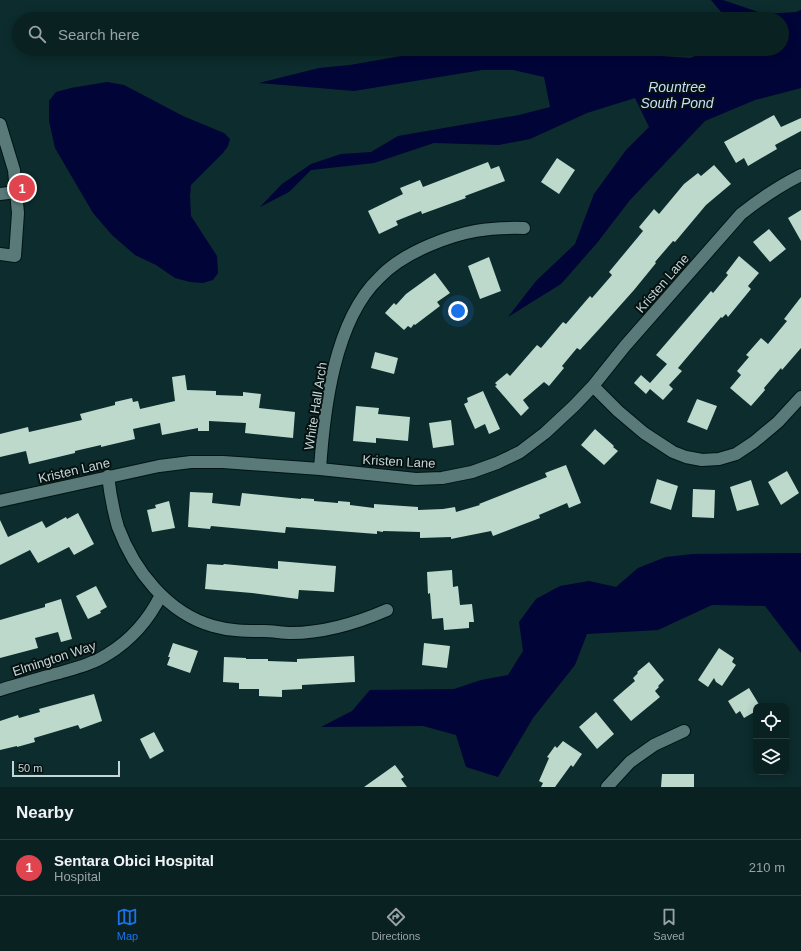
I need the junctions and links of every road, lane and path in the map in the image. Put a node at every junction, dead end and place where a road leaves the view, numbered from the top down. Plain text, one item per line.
1 (0, 124) edge
2 (801, 175) edge
3 (16, 192) junction
4 (0, 194) edge
5 (524, 228) dead end
6 (0, 254) edge
7 (593, 386) junction
8 (801, 397) edge
9 (320, 469) junction
10 (108, 476) junction
11 (0, 501) edge
12 (161, 596) junction
13 (387, 610) dead end
14 (0, 690) edge
15 (684, 731) dead end
16 (607, 787) edge

1 - 3 street
2 - 7 street, Kristen Lane
3 - 4 street
3 - 6 street
5 - 9 street, White Hall Arch
7 - 8 street
7 - 9 street, Kristen Lane
9 - 10 street, Kristen Lane
10 - 11 street, Kristen Lane
10 - 12 street
12 - 13 street
12 - 14 street, Elmington Way
15 - 16 street

